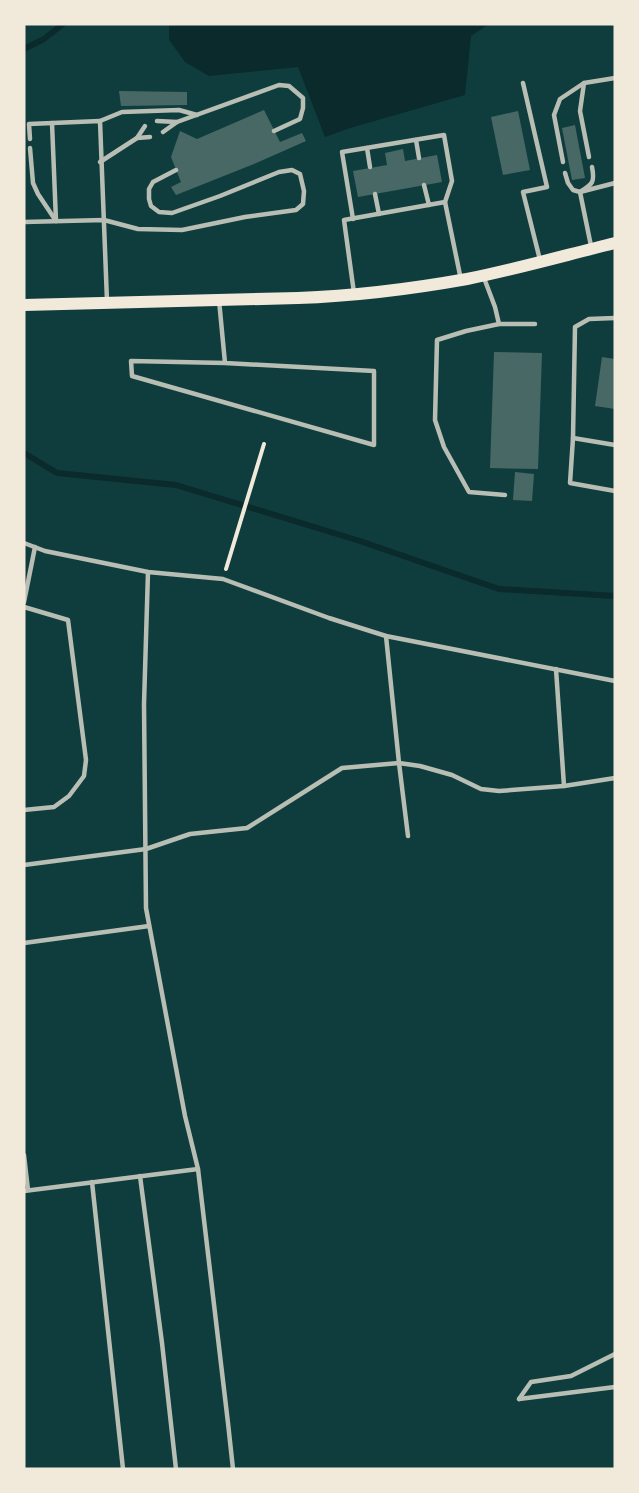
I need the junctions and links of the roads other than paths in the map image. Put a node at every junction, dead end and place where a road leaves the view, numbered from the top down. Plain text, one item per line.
1 (615, 78) edge
2 (524, 83) dead end
3 (584, 83) junction
4 (197, 115) junction
5 (100, 121) junction
6 (157, 121) dead end
7 (177, 122) junction
8 (52, 123) junction
9 (145, 126) dead end
10 (274, 131) dead end
11 (163, 132) dead end
12 (150, 137) dead end
13 (137, 138) junction
14 (30, 139) dead end
15 (416, 140) junction
16 (30, 148) dead end
17 (367, 148) junction
18 (589, 156) dead end
19 (419, 158) dead end
20 (100, 162) junction
21 (563, 162) dead end
22 (370, 167) dead end
23 (592, 167) dead end
24 (176, 170) dead end
25 (566, 172) dead end
26 (615, 183) edge
27 (424, 185) dead end
28 (580, 192) junction
29 (375, 194) dead end
30 (445, 202) junction
31 (429, 205) junction
32 (379, 214) junction
33 (353, 219) junction
34 (104, 220) junction
35 (56, 221) junction
36 (24, 222) edge
37 (613, 244) edge
38 (592, 249) junction
39 (540, 262) junction
40 (483, 275) junction
41 (461, 280) junction
42 (354, 294) junction
43 (219, 300) junction
44 (107, 304) junction
45 (24, 305) edge
46 (615, 318) edge
47 (499, 324) junction
48 (535, 324) dead end
49 (225, 363) junction
50 (573, 438) junction
51 (615, 445) edge
52 (615, 490) edge
53 (505, 495) dead end
54 (24, 543) edge
55 (35, 547) junction
56 (148, 572) junction
57 (24, 602) edge
58 (24, 607) edge
59 (386, 636) junction
60 (556, 669) junction
61 (615, 681) edge
62 (399, 763) junction
63 (615, 778) edge
64 (564, 786) junction
65 (24, 810) edge
66 (408, 836) dead end
67 (146, 849) junction
68 (24, 865) edge
69 (149, 926) junction
70 (24, 943) edge
71 (24, 1155) edge
72 (198, 1169) junction
73 (140, 1176) junction
74 (92, 1182) junction
75 (26, 1190) edge
76 (615, 1354) edge
77 (615, 1387) edge
78 (123, 1469) edge
79 (176, 1469) edge
80 (232, 1469) edge

1 - 3 lane
2 - 39 lane
3 - 18 lane
3 - 21 lane
4 - 5 lane
4 - 7 lane
4 - 10 lane
5 - 8 lane
5 - 20 lane
6 - 7 lane
7 - 11 lane
8 - 14 lane
8 - 35 lane
9 - 13 lane
12 - 13 lane
13 - 20 lane
15 - 17 lane
15 - 19 lane
15 - 30 lane
16 - 35 lane
17 - 22 lane
17 - 33 lane
20 - 34 lane
23 - 28 lane
24 - 34 lane
25 - 28 lane
26 - 28 lane
27 - 31 lane
28 - 38 lane
29 - 32 lane
30 - 31 lane
30 - 41 lane
31 - 32 lane
32 - 33 lane
33 - 42 lane
34 - 35 lane
34 - 44 lane
35 - 36 lane
37 - 38 main road
38 - 39 main road
39 - 40 main road
40 - 41 main road
40 - 47 lane
41 - 42 main road
42 - 43 main road
43 - 44 main road
43 - 49 lane
44 - 45 main road
46 - 50 lane
47 - 48 lane
47 - 53 lane
49 - 49 lane
50 - 51 lane
50 - 52 lane
54 - 55 lane
55 - 56 lane
55 - 57 lane
56 - 59 lane
56 - 67 lane
58 - 65 lane
59 - 60 lane
59 - 62 lane
60 - 61 lane
60 - 64 lane
62 - 64 lane
62 - 66 lane
62 - 67 lane
63 - 64 lane
67 - 68 lane
67 - 69 lane
69 - 70 lane
69 - 72 lane
71 - 75 lane
72 - 73 lane
72 - 80 lane
73 - 74 lane
73 - 79 lane
74 - 75 lane
74 - 78 lane
76 - 77 lane

